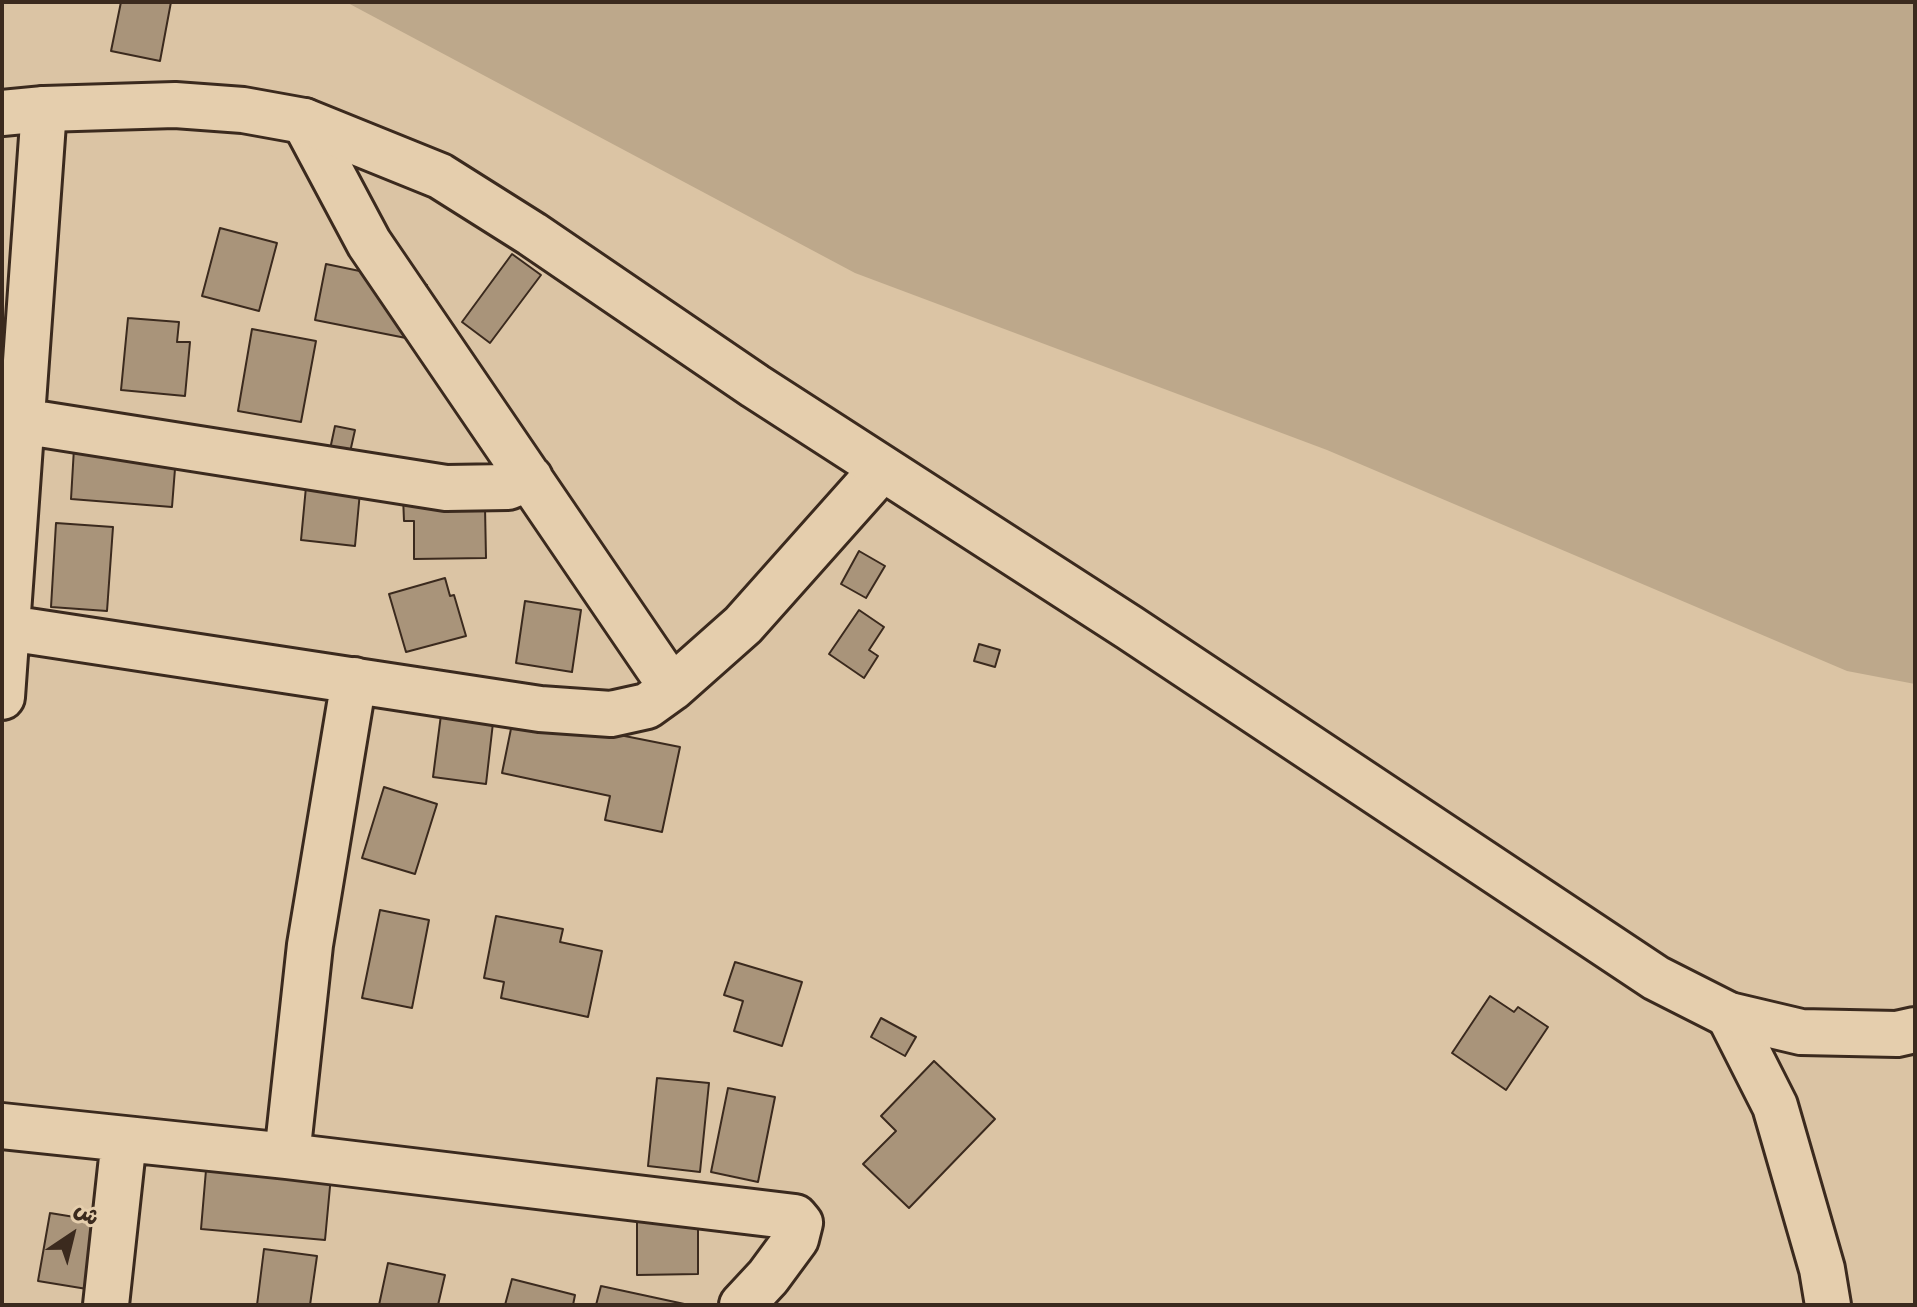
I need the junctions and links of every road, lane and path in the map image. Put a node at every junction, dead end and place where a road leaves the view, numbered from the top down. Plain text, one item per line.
1 (44, 109) junction
2 (2, 113) edge
3 (304, 121) junction
4 (12, 420) edge
5 (882, 469) junction
6 (530, 478) junction
7 (5, 628) edge
8 (354, 680) junction
9 (672, 688) junction
10 (2, 697) edge
11 (1729, 1015) junction
12 (1915, 1030) edge
13 (2, 1126) edge
14 (124, 1139) junction
15 (287, 1156) junction
16 (106, 1305) edge
17 (742, 1305) edge
18 (1828, 1305) edge

1 - 2 street
1 - 3 street
1 - 4 street
3 - 5 street
3 - 6 street
4 - 6 street
4 - 7 street
5 - 9 street
5 - 11 street
6 - 9 street
7 - 8 street
7 - 10 street
8 - 9 street
8 - 15 street
11 - 12 street
11 - 18 street
13 - 14 street
14 - 15 street
14 - 16 street
15 - 17 street

